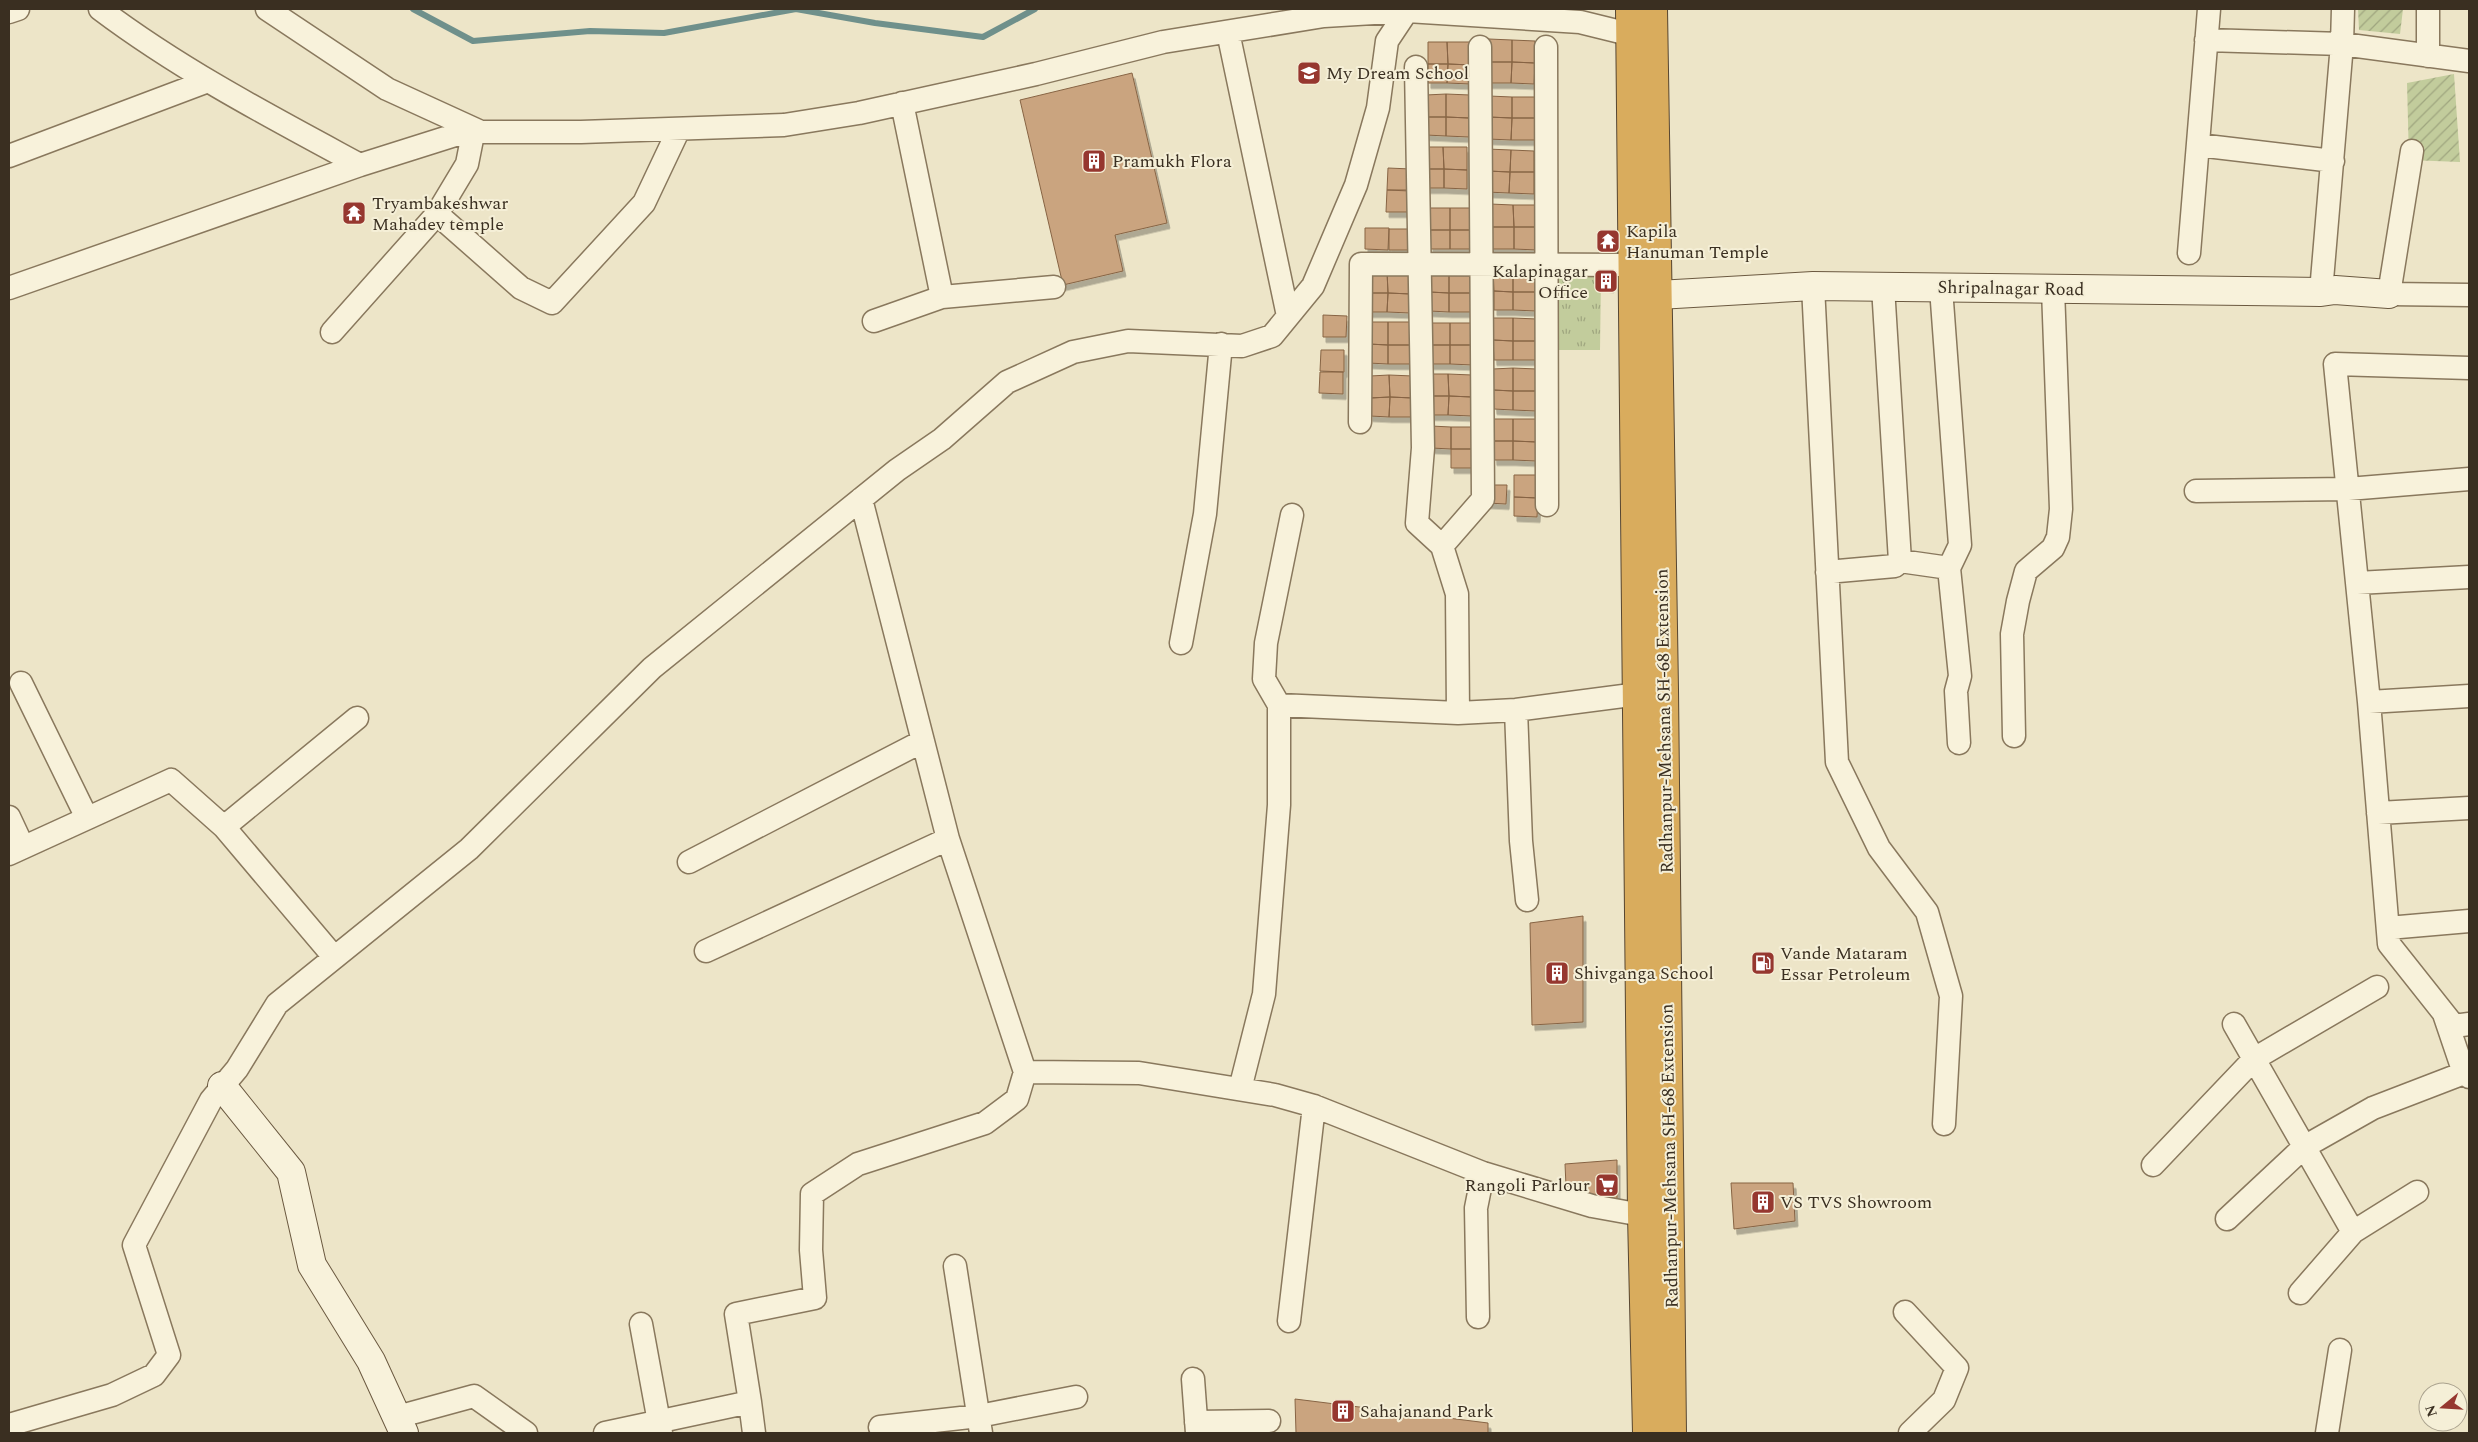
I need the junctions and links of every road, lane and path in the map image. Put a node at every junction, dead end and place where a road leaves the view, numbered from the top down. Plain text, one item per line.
1 (18, 9) edge
2 (100, 9) edge
3 (267, 9) edge
4 (1653, 9) edge
5 (2209, 9) edge
6 (2343, 9) edge
7 (2428, 9) edge
8 (1407, 11) junction
9 (9, 12) edge
10 (1638, 28) edge
11 (1228, 32) junction
12 (2206, 40) junction
13 (2342, 44) junction
14 (1480, 47) dead end
15 (1546, 47) dead end
16 (2428, 56) junction
17 (2469, 61) edge
18 (1416, 67) dead end
19 (208, 81) junction
20 (902, 104) junction
21 (474, 129) junction
22 (679, 129) junction
23 (2198, 145) junction
24 (2412, 151) dead end
25 (9, 156) edge
26 (2334, 161) junction
27 (360, 164) junction
28 (437, 214) junction
29 (2189, 253) dead end
30 (1419, 264) junction
31 (1482, 264) junction
32 (1546, 265) junction
33 (1632, 265) junction
34 (1813, 286) junction
35 (1054, 287) dead end
36 (1883, 287) junction
37 (9, 288) edge
38 (1941, 288) junction
39 (2054, 289) junction
40 (2321, 292) junction
41 (1645, 294) junction
42 (2389, 294) junction
43 (2469, 295) edge
44 (942, 297) junction
45 (1288, 316) junction
46 (874, 321) dead end
47 (332, 332) dead end
48 (1221, 344) junction
49 (2469, 368) edge
50 (1360, 422) dead end
51 (2469, 479) edge
52 (2348, 489) junction
53 (2196, 491) dead end
54 (861, 499) junction
55 (1547, 506) dead end
56 (1292, 515) dead end
57 (1442, 546) junction
58 (1900, 561) junction
59 (1949, 568) junction
60 (1827, 572) junction
61 (2469, 577) edge
62 (2357, 583) junction
63 (1181, 643) dead end
64 (21, 683) dead end
65 (1651, 692) junction
66 (2469, 696) edge
67 (2369, 702) junction
68 (1279, 705) junction
69 (1516, 710) junction
70 (1458, 713) junction
71 (356, 718) dead end
72 (2014, 736) dead end
73 (923, 741) junction
74 (1959, 743) dead end
75 (2469, 808) edge
76 (2378, 813) junction
77 (9, 817) edge
78 (87, 818) junction
79 (224, 827) junction
80 (948, 839) junction
81 (16, 851) edge
82 (689, 862) dead end
83 (1527, 900) dead end
84 (2469, 921) edge
85 (2388, 928) junction
86 (706, 951) dead end
87 (334, 957) junction
88 (2377, 987) dead end
89 (2444, 1014) junction
90 (2234, 1024) dead end
91 (2469, 1024) edge
92 (2254, 1059) junction
93 (1025, 1072) junction
94 (2466, 1075) edge
95 (222, 1086) junction
96 (1240, 1089) junction
97 (1314, 1106) junction
98 (1944, 1124) dead end
99 (2304, 1147) junction
100 (2153, 1165) dead end
101 (1483, 1173) junction
102 (2417, 1192) dead end
103 (1642, 1215) junction
104 (2227, 1219) dead end
105 (2352, 1232) junction
106 (955, 1266) dead end
107 (2300, 1293) dead end
108 (1905, 1312) dead end
109 (1478, 1317) dead end
110 (1289, 1321) dead end
111 (641, 1324) dead end
112 (2340, 1350) dead end
113 (1193, 1379) dead end
114 (1076, 1397) dead end
115 (750, 1402) junction
116 (1269, 1421) dead end
117 (9, 1425) edge
118 (400, 1425) edge
119 (980, 1425) edge
120 (660, 1427) edge
121 (880, 1427) dead end
122 (1196, 1428) edge
123 (526, 1433) edge
124 (605, 1433) edge
125 (754, 1433) edge
126 (1647, 1433) edge
127 (1672, 1433) edge
128 (1910, 1433) edge
129 (2327, 1433) edge

1 - 9 street
2 - 19 street
3 - 21 street
4 - 10 highway, Radhanpur-Mehsana SH-68 Extension
5 - 12 street
6 - 13 street
7 - 16 street
8 - 10 street
8 - 11 street
8 - 45 street
10 - 33 highway
10 - 41 highway, Radhanpur-Mehsana SH-68 Extension
11 - 20 street
11 - 45 street
12 - 13 street
12 - 23 street
13 - 16 street
13 - 26 street
14 - 31 street
15 - 32 street
16 - 17 street
18 - 30 street
19 - 25 street
19 - 27 street
20 - 22 street
20 - 44 street
21 - 22 street
21 - 27 street
21 - 28 street
22 - 28 street
23 - 26 street
23 - 29 street
24 - 42 street
26 - 40 street
27 - 37 street
28 - 47 street
30 - 31 street
30 - 50 street
30 - 57 street
31 - 32 street
31 - 57 street
32 - 33 street
32 - 55 street
33 - 41 highway
34 - 36 street, Shripalnagar Road
34 - 41 street, Shripalnagar Road
34 - 60 street
35 - 44 street
36 - 38 street, Shripalnagar Road
36 - 58 street
38 - 39 street, Shripalnagar Road
38 - 59 street
39 - 40 street, Shripalnagar Road
39 - 72 street
40 - 42 street, Shripalnagar Road
41 - 65 highway, Radhanpur-Mehsana SH-68 Extension
42 - 43 street
44 - 46 street
45 - 48 street
48 - 54 street
48 - 63 street
49 - 52 street
51 - 52 street
52 - 53 street
52 - 62 street
54 - 73 street
54 - 87 street
56 - 68 street
57 - 70 street
58 - 59 street
58 - 60 street
59 - 74 street
60 - 98 street
61 - 62 street
62 - 67 street
64 - 78 street
65 - 69 street
65 - 103 highway
65 - 127 highway, Radhanpur-Mehsana SH-68 Extension
66 - 67 street
67 - 76 street
68 - 70 street
68 - 96 street
69 - 70 street
69 - 83 street
71 - 79 street
73 - 80 street
73 - 82 street
75 - 76 street
76 - 85 street
77 - 81 street
78 - 79 street
78 - 81 street
79 - 87 street
80 - 86 street
80 - 93 street
84 - 85 street
85 - 89 street
87 - 95 street
88 - 92 street
89 - 91 street
89 - 94 street
90 - 92 street
92 - 99 street
92 - 100 street
93 - 96 street
93 - 115 street
94 - 99 street
95 - 117 street
95 - 118 street
96 - 97 street
97 - 101 street
97 - 110 street
99 - 104 street
99 - 105 street
101 - 103 street
101 - 109 street
102 - 105 street
103 - 126 highway
105 - 107 street
106 - 119 street
108 - 128 street
111 - 120 street
112 - 129 street
113 - 122 street
114 - 119 street
115 - 120 street
115 - 125 street
116 - 122 street
118 - 123 street
119 - 121 street
120 - 124 street

